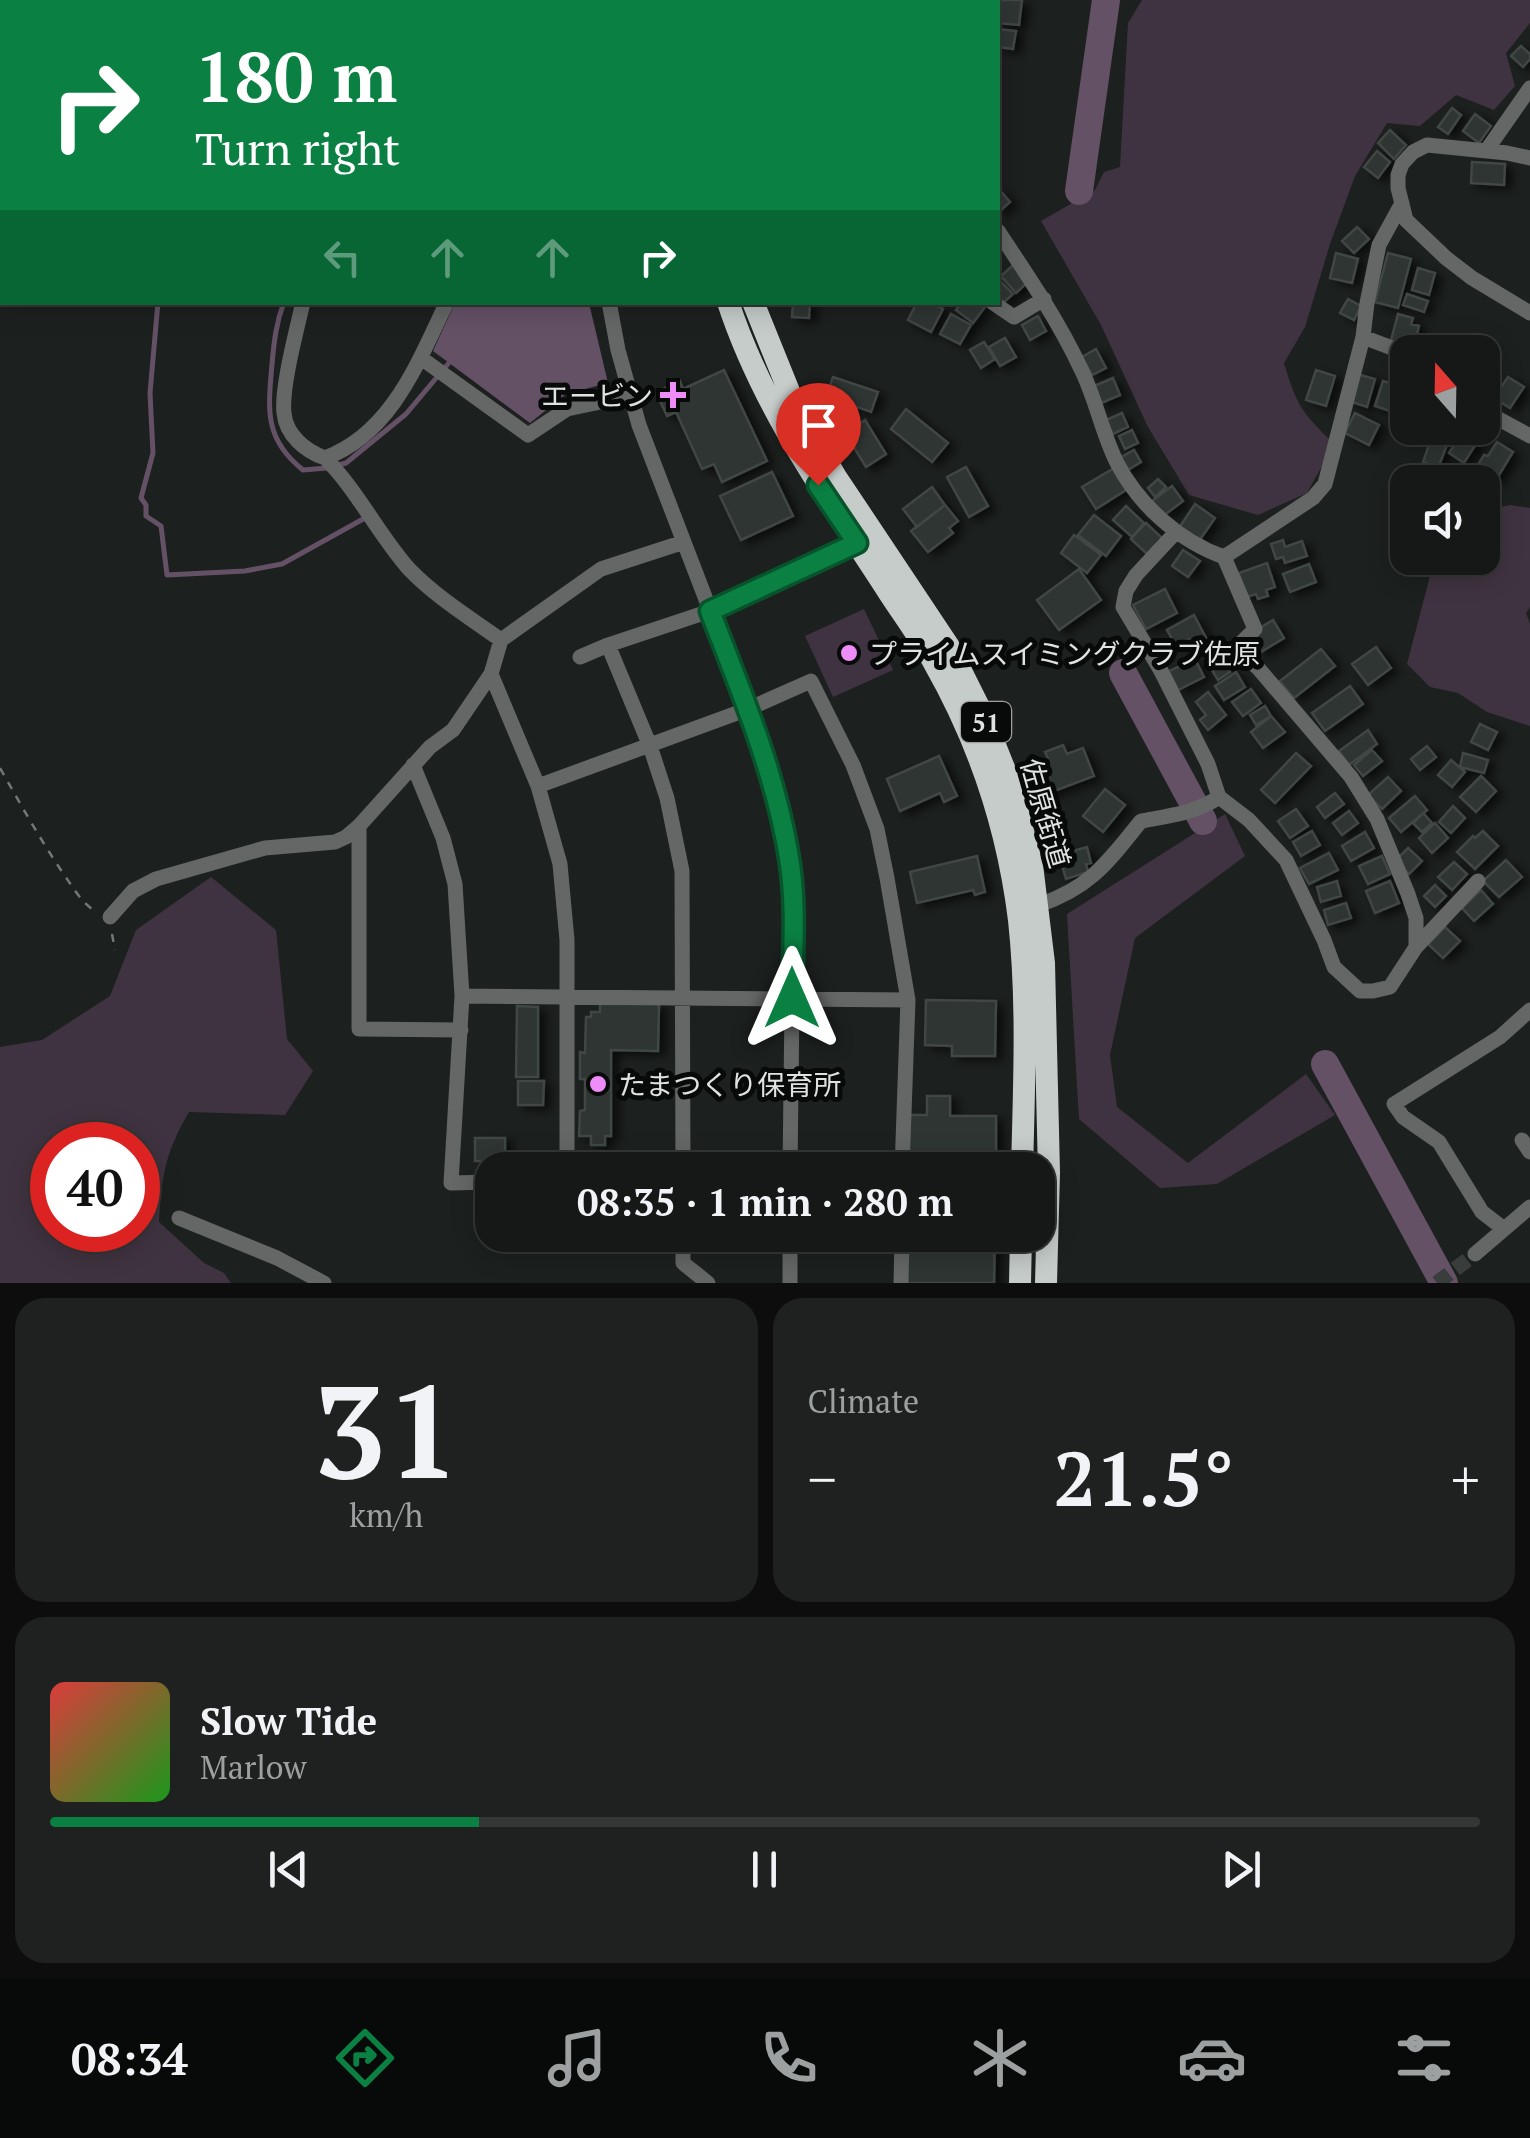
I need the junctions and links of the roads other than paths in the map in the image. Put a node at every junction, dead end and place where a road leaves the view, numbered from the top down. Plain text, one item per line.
1 (1530, 88) edge
2 (1486, 151) junction
3 (1530, 158) edge
4 (1402, 204) junction
5 (1000, 234) edge
6 (1044, 299) junction
7 (302, 305) edge
8 (446, 305) edge
9 (610, 305) edge
10 (729, 305) edge
11 (753, 305) edge
12 (997, 305) edge
13 (1530, 313) edge
14 (1363, 338) junction
15 (1390, 348) edge
16 (421, 358) junction
17 (629, 396) junction
18 (1500, 418) edge
19 (1530, 436) edge
20 (324, 458) junction
21 (1176, 532) junction
22 (684, 542) junction
23 (857, 543) junction
24 (1224, 558) junction
25 (710, 611) junction
26 (501, 640) junction
27 (608, 645) junction
28 (580, 657) dead end
29 (492, 674) junction
30 (748, 708) junction
31 (650, 746) junction
32 (413, 765) junction
33 (538, 786) junction
34 (1215, 800) junction
35 (359, 826) junction
36 (1478, 881) dead end
37 (1039, 905) junction
38 (110, 917) road end
39 (1416, 946) junction
40 (462, 996) junction
41 (568, 997) junction
42 (792, 998) junction
43 (682, 999) junction
44 (908, 1000) junction
45 (1530, 1010) edge
46 (461, 1030) junction
47 (567, 1152) edge
48 (682, 1152) edge
49 (790, 1152) edge
50 (903, 1152) edge
51 (1022, 1152) edge
52 (475, 1182) edge
53 (1530, 1207) edge
54 (178, 1218) dead end
55 (1504, 1230) junction
56 (683, 1252) edge
57 (790, 1252) edge
58 (902, 1252) edge
59 (1020, 1252) edge
60 (1475, 1254) tunnel mouth
61 (324, 1283) edge
62 (708, 1283) edge
63 (790, 1283) edge
64 (901, 1283) edge
65 (1020, 1283) edge
66 (1046, 1283) edge

1 - 2 street
2 - 3 street
2 - 4 street
4 - 13 street
4 - 14 street
5 - 6 street
6 - 12 street
6 - 21 street
7 - 20 street
8 - 16 street
9 - 17 street
10 - 23 highway, 佐原街道 / 51
11 - 37 highway, 佐原街道 / 51
14 - 15 street
14 - 24 street
16 - 17 street
16 - 20 street
17 - 22 street
18 - 19 street
20 - 26 street
21 - 24 street
21 - 34 street
22 - 25 street
22 - 26 street
23 - 25 street
23 - 51 highway, 佐原街道 / 51
24 - 39 street
25 - 27 street
25 - 30 street
26 - 29 street
27 - 28 street
27 - 31 street
29 - 32 street
29 - 33 street
30 - 31 street
30 - 42 street
30 - 44 street
31 - 33 street
31 - 43 street
32 - 35 street
32 - 40 street
33 - 41 street
34 - 37 street
34 - 39 street
35 - 38 street
35 - 46 street
36 - 39 street
37 - 66 highway, 佐原街道 / 51
40 - 41 street
40 - 46 street
41 - 43 street
41 - 47 street
42 - 43 street
42 - 44 street
42 - 49 street
43 - 48 street
44 - 50 street
45 - 55 street
46 - 52 street
53 - 55 street
54 - 61 street
55 - 60 street
56 - 62 street
57 - 63 street
58 - 64 street
59 - 65 highway

